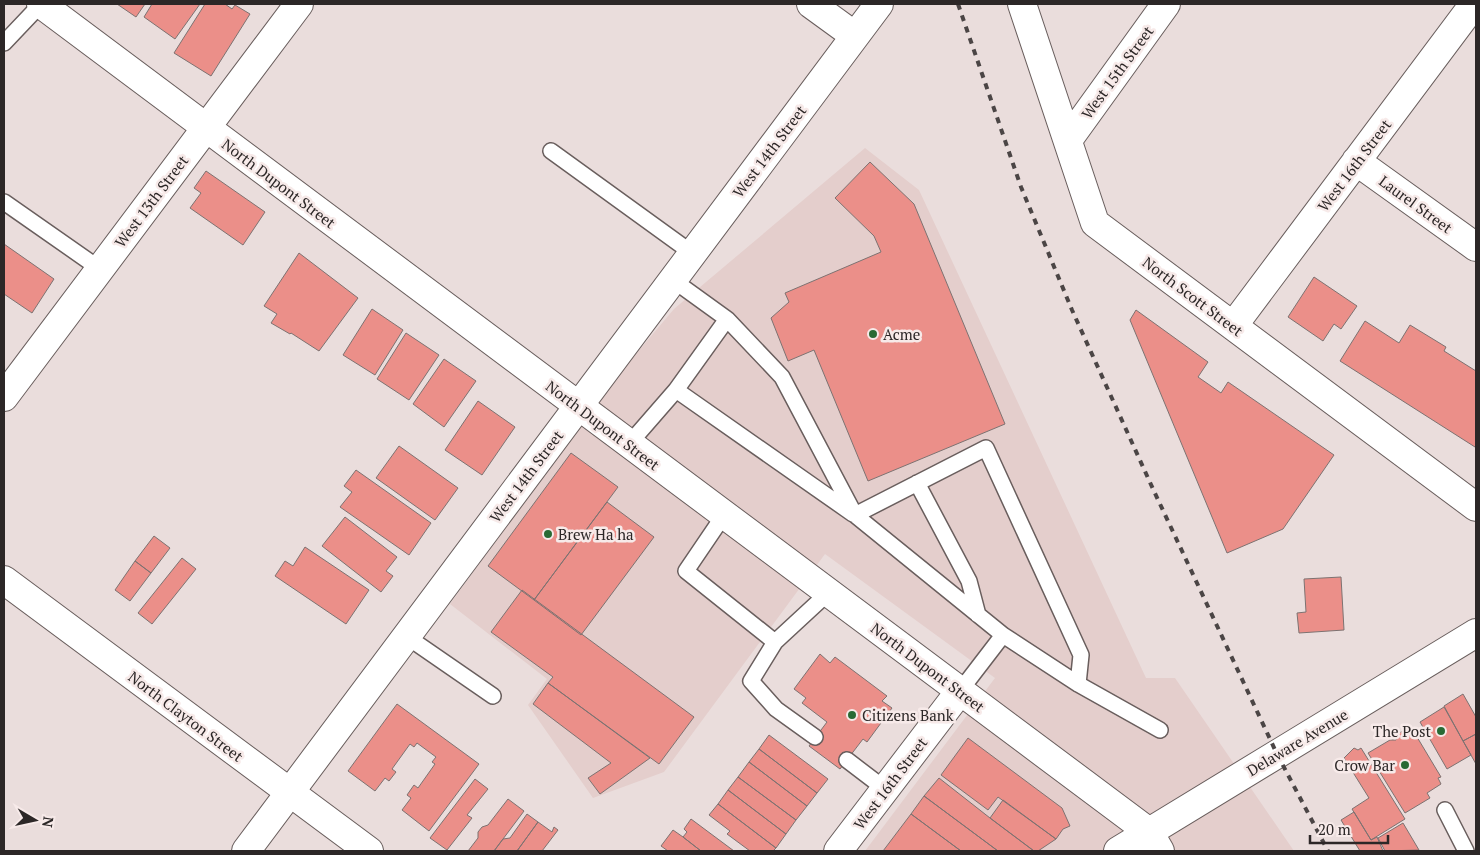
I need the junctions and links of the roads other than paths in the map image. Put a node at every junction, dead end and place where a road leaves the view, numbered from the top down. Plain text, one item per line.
1 (41, 4) edge
2 (299, 4) edge
3 (811, 4) edge
4 (879, 4) edge
5 (1022, 4) edge
6 (1166, 4) edge
7 (1474, 4) edge
8 (855, 36) junction
9 (4, 43) edge
10 (206, 128) junction
11 (1068, 140) junction
12 (551, 151) dead end
13 (1356, 161) junction
14 (4, 202) edge
15 (1476, 247) edge
16 (692, 253) junction
17 (100, 269) junction
18 (673, 280) junction
19 (727, 319) junction
20 (1233, 326) junction
21 (676, 390) junction
22 (4, 397) edge
23 (578, 406) junction
24 (629, 444) junction
25 (917, 483) junction
26 (1476, 507) edge
27 (724, 515) junction
28 (855, 515) junction
29 (4, 580) edge
30 (828, 593) junction
31 (978, 615) junction
32 (1476, 633) edge
33 (1003, 635) junction
34 (406, 636) junction
35 (775, 642) junction
36 (1078, 684) junction
37 (960, 691) junction
38 (493, 696) dead end
39 (1160, 730) dead end
40 (816, 738) dead end
41 (847, 760) dead end
42 (885, 789) junction
43 (290, 792) junction
44 (1445, 810) dead end
45 (1154, 842) edge
46 (246, 851) edge
47 (369, 851) edge
48 (838, 851) edge
49 (1118, 851) edge
50 (1466, 851) edge

1 - 9 lane
1 - 10 street, North Dupont Street
2 - 10 street, West 13th Street
3 - 8 street
4 - 8 street, West 14th Street
5 - 11 street, North Scott Street
6 - 11 street, West 15th Street
7 - 13 street, West 16th Street
8 - 16 street, West 14th Street
10 - 17 street, West 13th Street
10 - 23 street, North Dupont Street
11 - 20 street, North Scott Street
12 - 16 lane
13 - 15 street, Laurel Street
13 - 20 street, West 16th Street
14 - 17 lane
16 - 18 street, West 14th Street
17 - 22 street, West 13th Street
18 - 19 lane
18 - 23 street, West 14th Street
19 - 21 lane
19 - 28 lane
20 - 26 street, North Scott Street
21 - 24 lane
21 - 28 lane
23 - 24 street, North Dupont Street
23 - 34 street, West 14th Street
24 - 27 street, North Dupont Street
25 - 28 lane
25 - 31 lane
25 - 36 lane
27 - 30 street, North Dupont Street
27 - 35 lane
28 - 31 lane
29 - 43 street, North Clayton Street
30 - 35 lane
30 - 37 street, North Dupont Street
31 - 33 lane
32 - 45 street, Delaware Avenue
33 - 36 lane
33 - 37 lane
34 - 38 lane
34 - 43 street, West 14th Street
35 - 40 lane
36 - 39 lane
37 - 42 street, West 16th Street
37 - 45 street, North Dupont Street
41 - 42 lane
42 - 48 street, West 16th Street
43 - 46 street, West 14th Street
43 - 47 street, North Clayton Street
44 - 50 lane
45 - 49 street, Delaware Avenue

